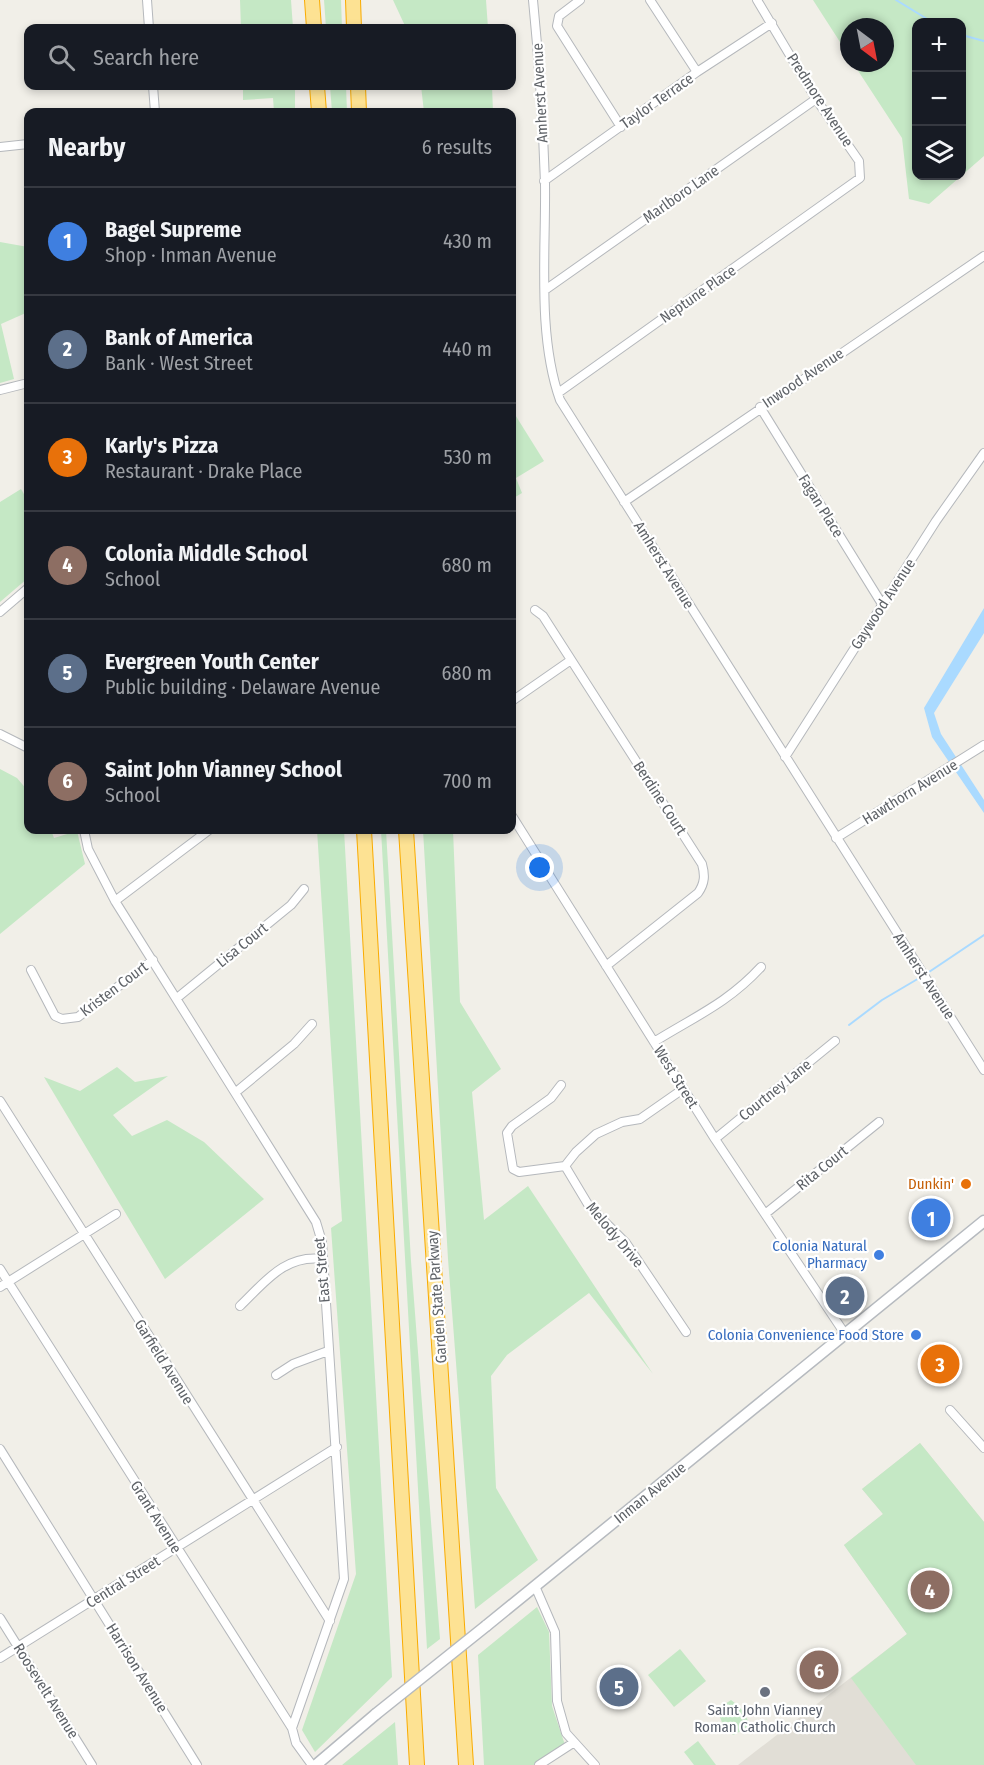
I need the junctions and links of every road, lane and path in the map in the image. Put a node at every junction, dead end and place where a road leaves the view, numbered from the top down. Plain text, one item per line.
1 (147, 0) edge
2 (312, 0) edge
3 (353, 0) edge
4 (534, 0) edge
5 (580, 0) edge
6 (650, 0) edge
7 (757, 0) edge
8 (772, 23) junction
9 (149, 24) edge
10 (314, 24) edge
11 (354, 24) edge
12 (697, 72) junction
13 (153, 90) edge
14 (317, 90) edge
15 (358, 90) edge
16 (816, 99) junction
17 (155, 108) edge
18 (319, 108) edge
19 (359, 108) edge
20 (621, 127) junction
21 (24, 144) edge
22 (0, 147) edge
23 (544, 181) junction
24 (838, 195) joint
25 (984, 256) edge
26 (545, 290) junction
27 (24, 384) edge
28 (0, 390) edge
29 (558, 393) junction
30 (760, 408) junction
31 (984, 453) edge
32 (624, 502) junction
33 (24, 591) edge
34 (882, 604) junction
35 (535, 610) dead end
36 (0, 612) edge
37 (571, 660) junction
38 (516, 698) edge
39 (0, 734) edge
40 (24, 746) edge
41 (984, 746) edge
42 (785, 757) junction
43 (516, 822) edge
44 (86, 834) edge
45 (204, 834) edge
46 (364, 834) edge
47 (406, 834) edge
48 (836, 838) junction
49 (304, 890) dead end
50 (115, 901) junction
51 (153, 960) junction
52 (606, 966) junction
53 (761, 967) dead end
54 (31, 970) dead end
55 (177, 998) junction
56 (312, 1024) dead end
57 (835, 1041) dead end
58 (654, 1042) junction
59 (984, 1070) edge
60 (561, 1085) dead end
61 (683, 1089) junction
62 (236, 1092) junction
63 (0, 1101) edge
64 (879, 1122) dead end
65 (715, 1139) junction
66 (565, 1166) junction
67 (116, 1214) dead end
68 (765, 1214) junction
69 (984, 1221) edge
70 (84, 1234) junction
71 (323, 1259) junction
72 (0, 1269) edge
73 (8, 1282) junction
74 (0, 1287) edge
75 (240, 1306) dead end
76 (686, 1332) dead end
77 (845, 1334) junction
78 (328, 1351) junction
79 (276, 1375) dead end
80 (950, 1410) dead end
81 (337, 1447) junction
82 (984, 1448) edge
83 (0, 1449) edge
84 (253, 1500) junction
85 (176, 1548) junction
86 (535, 1586) junction
87 (94, 1600) junction
88 (0, 1618) edge
89 (330, 1621) junction
90 (18, 1647) junction
91 (0, 1658) edge
92 (292, 1728) junction
93 (573, 1743) junction
94 (92, 1765) edge
95 (197, 1765) edge
96 (314, 1765) edge
97 (417, 1765) edge
98 (466, 1765) edge
99 (539, 1765) edge
100 (595, 1765) edge

1 - 9 street
2 - 10 highway
3 - 11 highway
4 - 23 street, Amherst Avenue
5 - 20 street
6 - 12 street
7 - 8 street, Predmore Avenue
8 - 12 street, Taylor Terrace
8 - 16 street, Predmore Avenue
12 - 20 street, Taylor Terrace
13 - 17 street
14 - 18 highway
15 - 19 highway
16 - 24 street, Predmore Avenue
16 - 26 street, Marlboro Lane
20 - 23 street, Taylor Terrace
21 - 22 street
23 - 26 street, Amherst Avenue
24 - 29 street, Neptune Place
25 - 30 street, Inwood Avenue
26 - 29 street, Amherst Avenue
27 - 28 street
29 - 32 street, Amherst Avenue
30 - 32 street, Inwood Avenue
30 - 34 street, Fagan Place
31 - 34 street, Gaywood Avenue
32 - 42 street, Amherst Avenue
33 - 36 street
34 - 42 street, Gaywood Avenue
35 - 37 street, Berdine Court
37 - 38 street
37 - 52 street, Berdine Court
39 - 40 street
41 - 48 street, Hawthorn Avenue
42 - 48 street, Amherst Avenue
43 - 52 street, West Street
44 - 50 street, East Street
45 - 50 street
46 - 97 highway
47 - 98 highway, Garden State Parkway
48 - 59 street, Amherst Avenue
49 - 55 street, Lisa Court
50 - 51 street, East Street
51 - 54 street, Kristen Court
51 - 55 street, East Street
52 - 58 street, West Street
53 - 58 street
55 - 62 street, East Street
56 - 62 street
57 - 65 street, Courtney Lane
58 - 61 street, West Street
60 - 66 street
61 - 65 street, West Street
61 - 66 street
62 - 71 street, East Street
63 - 70 street, Garfield Avenue
64 - 68 street, Rita Court
65 - 68 street, West Street
66 - 76 street, Melody Drive
67 - 70 street
68 - 77 street, West Street
69 - 77 main road, Inman Avenue
70 - 73 street
70 - 84 street, Garfield Avenue
71 - 75 street
71 - 78 street, East Street
72 - 73 street, Grant Avenue
73 - 74 street
73 - 85 street, Grant Avenue
77 - 86 main road, Inman Avenue
78 - 79 street
78 - 81 street, East Street
80 - 82 street
81 - 84 street, Central Street
81 - 89 street, East Street
83 - 87 street, Harrison Avenue
84 - 85 street, Central Street
84 - 89 street, Garfield Avenue
85 - 87 street, Central Street
85 - 92 street, Grant Avenue
86 - 93 street
86 - 96 main road, Inman Avenue, bridge
87 - 90 street, Central Street
87 - 95 street, Harrison Avenue
88 - 90 street, Roosevelt Avenue
89 - 92 street, East Street
90 - 91 street, Central Street
90 - 94 street, Roosevelt Avenue
92 - 96 street, Grant Avenue
93 - 99 street
93 - 100 street

